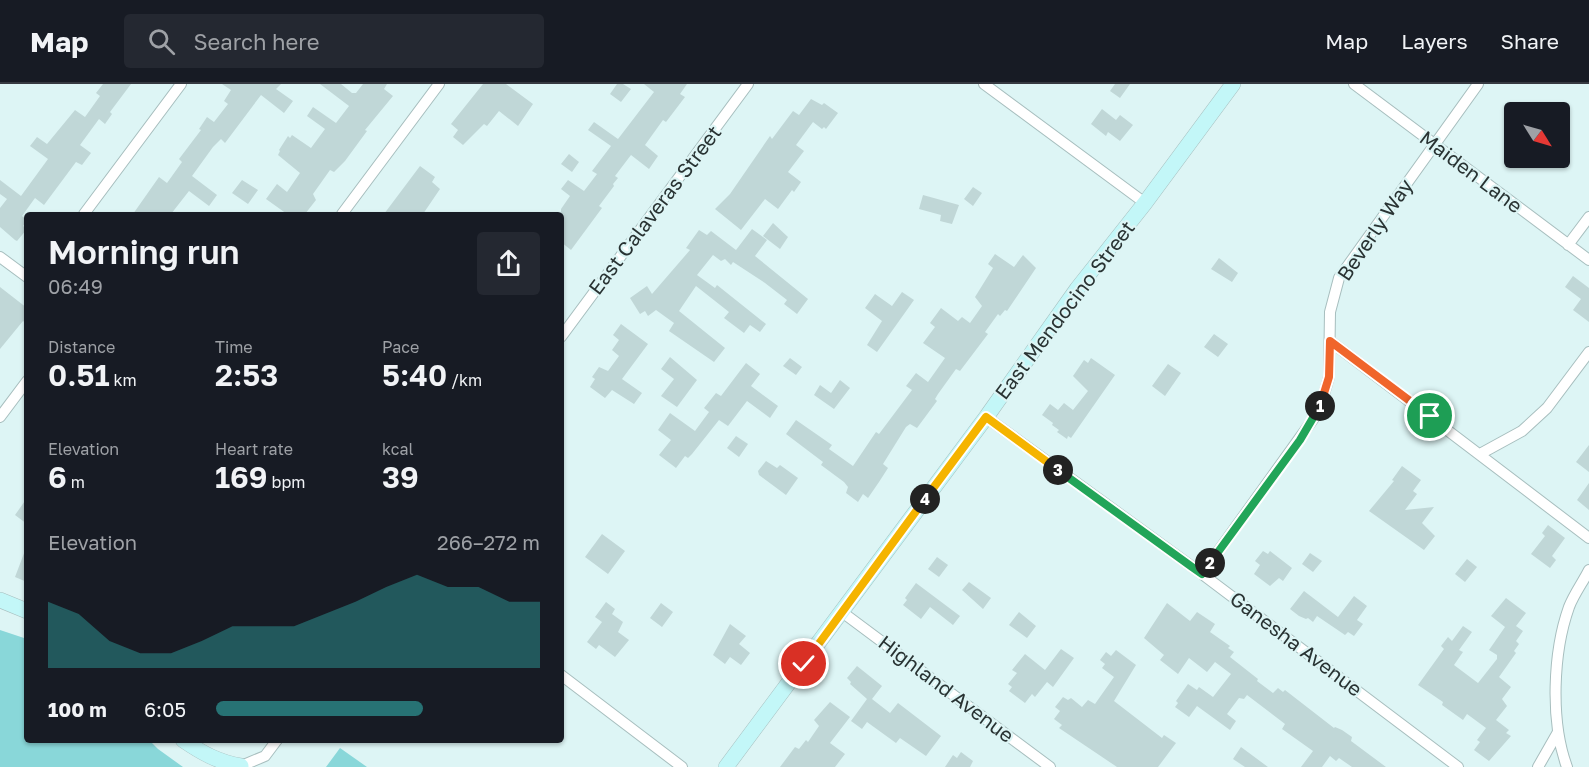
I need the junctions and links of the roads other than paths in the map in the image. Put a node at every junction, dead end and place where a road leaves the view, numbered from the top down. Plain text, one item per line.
1 (181, 84) edge
2 (439, 84) edge
3 (748, 84) edge
4 (984, 84) edge
5 (1233, 84) edge
6 (1354, 84) edge
7 (1478, 84) edge
8 (1434, 144) junction
9 (1145, 202) junction
10 (85, 212) edge
11 (343, 212) edge
12 (1589, 217) edge
13 (1568, 244) junction
14 (0, 257) edge
15 (1589, 260) edge
16 (24, 275) edge
17 (564, 333) edge
18 (1330, 341) junction
19 (1589, 352) edge
20 (24, 385) edge
21 (0, 417) edge
22 (986, 417) junction
23 (1480, 454) junction
24 (1589, 538) edge
25 (1589, 570) edge
26 (1202, 574) junction
27 (0, 600) edge
28 (24, 610) edge
29 (842, 612) junction
30 (564, 677) edge
31 (1558, 732) junction
32 (188, 743) edge
33 (275, 743) edge
34 (241, 766) edge
35 (682, 767) edge
36 (726, 767) edge
37 (1050, 767) edge
38 (1458, 767) edge
39 (1538, 767) edge
40 (1567, 767) edge

1 - 10 street
2 - 11 street
3 - 17 street, East Calaveras Street
4 - 9 street
5 - 9 street, East Mendocino Street
6 - 8 street, Maiden Lane
7 - 8 street, Beverly Way
8 - 13 street, Maiden Lane
8 - 18 street, Beverly Way
9 - 22 street, East Mendocino Street
12 - 13 street
13 - 15 street, Maiden Lane
14 - 16 street
18 - 23 street
18 - 26 street, Beverly Way
19 - 23 street
20 - 21 street
22 - 26 street, Ganesha Avenue
22 - 29 street, East Mendocino Street
23 - 24 street
25 - 31 street
26 - 38 street, Ganesha Avenue
27 - 28 street
29 - 36 street, East Mendocino Street
29 - 37 street, Highland Avenue
30 - 35 street
31 - 39 street
31 - 40 street
32 - 34 street
33 - 34 street

